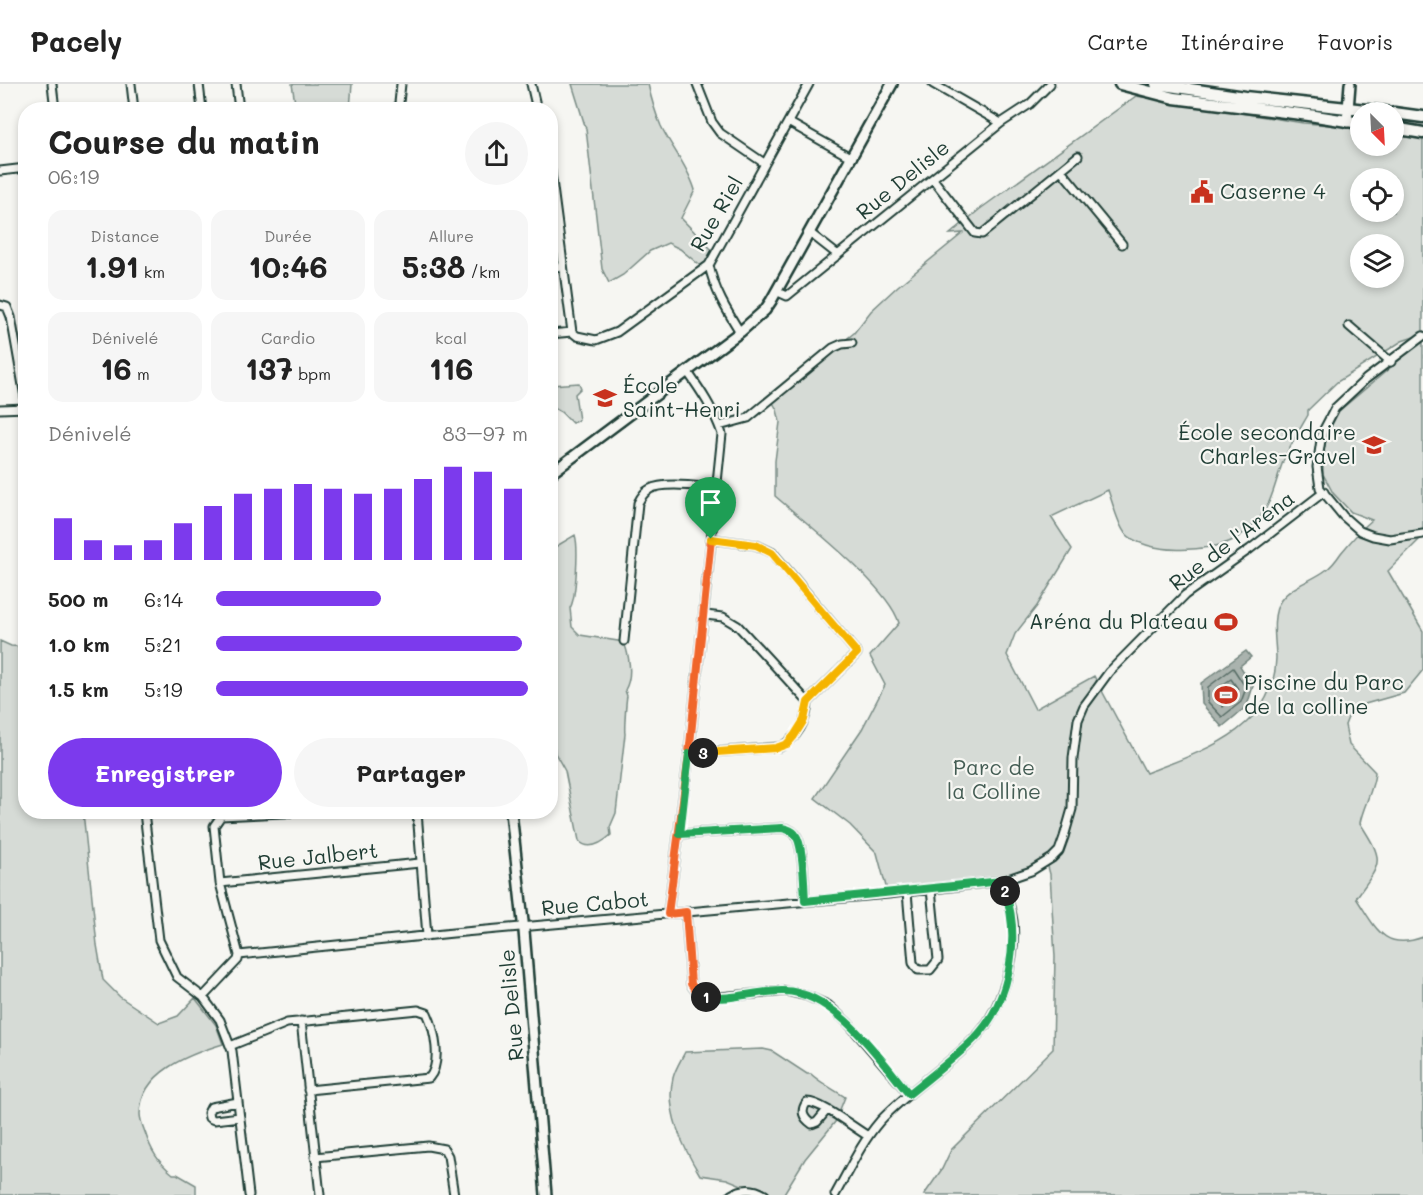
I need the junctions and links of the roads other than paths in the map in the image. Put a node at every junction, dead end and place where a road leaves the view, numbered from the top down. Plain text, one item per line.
1 (52, 84) edge
2 (131, 84) edge
3 (199, 84) edge
4 (236, 84) edge
5 (401, 84) edge
6 (531, 84) edge
7 (697, 84) edge
8 (809, 84) edge
9 (892, 84) edge
10 (933, 84) edge
11 (1050, 84) edge
12 (1120, 84) edge
13 (1156, 84) edge
14 (1350, 84) edge
15 (55, 102) edge
16 (133, 102) edge
17 (201, 102) edge
18 (238, 102) edge
19 (399, 102) edge
20 (535, 102) edge
21 (1349, 108) junction
22 (1404, 114) edge
23 (1423, 117) edge
24 (788, 122) junction
25 (1347, 122) junction
26 (1350, 122) edge
27 (1001, 123) junction
28 (1404, 129) edge
29 (1423, 132) edge
30 (1078, 156) dead end
31 (852, 158) junction
32 (764, 163) junction
33 (18, 169) edge
34 (1061, 170) junction
35 (0, 171) edge
36 (933, 179) junction
37 (558, 226) edge
38 (810, 233) junction
39 (1122, 244) dead end
40 (838, 255) junction
41 (709, 265) junction
42 (558, 267) edge
43 (563, 267) junction
44 (776, 291) junction
45 (0, 305) edge
46 (1348, 326) dead end
47 (572, 332) junction
48 (741, 332) junction
49 (558, 333) edge
50 (1423, 336) edge
51 (852, 343) dead end
52 (18, 357) edge
53 (1391, 362) junction
54 (687, 370) junction
55 (18, 408) edge
56 (0, 409) edge
57 (719, 426) junction
58 (558, 468) edge
59 (717, 488) junction
60 (1324, 492) junction
61 (1423, 534) edge
62 (711, 539) junction
63 (705, 615) junction
64 (624, 642) dead end
65 (808, 702) junction
66 (1076, 731) joint
67 (689, 754) junction
68 (145, 819) edge
69 (219, 819) edge
70 (417, 819) edge
71 (512, 819) edge
72 (680, 834) junction
73 (420, 863) junction
74 (1002, 881) junction
75 (220, 883) junction
76 (931, 889) junction
77 (907, 892) junction
78 (805, 901) junction
79 (686, 912) junction
80 (668, 914) junction
81 (523, 927) junction
82 (427, 936) junction
83 (239, 955) junction
84 (203, 997) junction
85 (301, 1021) junction
86 (230, 1046) junction
87 (308, 1090) junction
88 (909, 1094) junction
89 (238, 1102) junction
90 (827, 1110) dead end
91 (240, 1117) junction
92 (868, 1136) junction
93 (315, 1157) junction
94 (249, 1195) edge
95 (320, 1195) edge
96 (454, 1195) edge
97 (546, 1195) edge
98 (731, 1195) edge
99 (765, 1195) edge
100 (835, 1195) edge

1 - 15 street
2 - 16 street
3 - 17 street
4 - 18 street
5 - 19 street
6 - 20 street
7 - 32 street
8 - 24 street, Rue Riel
9 - 31 street
10 - 27 street
11 - 27 street, Rue Delisle
12 - 25 main road
13 - 21 main road
14 - 21 street
21 - 25 street
22 - 23 main road
24 - 31 street
24 - 32 street, Rue Riel
25 - 26 main road
27 - 36 street, Rue Delisle
28 - 29 main road
30 - 34 street
31 - 38 street
32 - 41 street, Rue Riel
33 - 35 street
34 - 36 street
34 - 39 street
36 - 40 street, Rue Delisle
37 - 43 street
38 - 40 street
38 - 44 street
40 - 44 street, Rue Delisle
41 - 47 street, Rue Riel
41 - 48 street
42 - 43 street
43 - 47 street
44 - 48 street
45 - 52 street
46 - 53 street
47 - 49 street, Rue Riel
48 - 54 street
50 - 53 street
51 - 57 street
53 - 60 street
54 - 57 street
54 - 58 street
55 - 56 street
57 - 59 street
59 - 62 street
59 - 64 street
60 - 61 street
60 - 66 street, Rue de l'Aréna
62 - 63 street
62 - 65 street
63 - 65 street
63 - 67 street
65 - 67 street
66 - 74 street, Rue Cabot
67 - 72 street
68 - 84 street
69 - 75 street
70 - 73 street
71 - 81 street, Rue Delisle
72 - 78 street
72 - 80 street
73 - 75 street, Rue Jalbert
73 - 82 street
74 - 76 street, Rue Cabot
74 - 88 street
75 - 83 street
76 - 77 street, Rue Cabot
76 - 77 street
77 - 78 street, Rue Cabot
78 - 79 street, Rue Cabot
79 - 80 street, Rue Cabot
79 - 88 street
80 - 81 street, Rue Cabot
81 - 82 street, Rue Cabot
81 - 97 street, Rue Delisle
82 - 83 street, Rue Cabot
83 - 84 street
84 - 86 street
85 - 86 street
85 - 87 street
85 - 87 street
86 - 89 street
87 - 93 street
88 - 92 street
89 - 91 street
89 - 91 street
90 - 92 street
91 - 94 street
92 - 100 street
93 - 95 street
93 - 96 street
98 - 99 street

